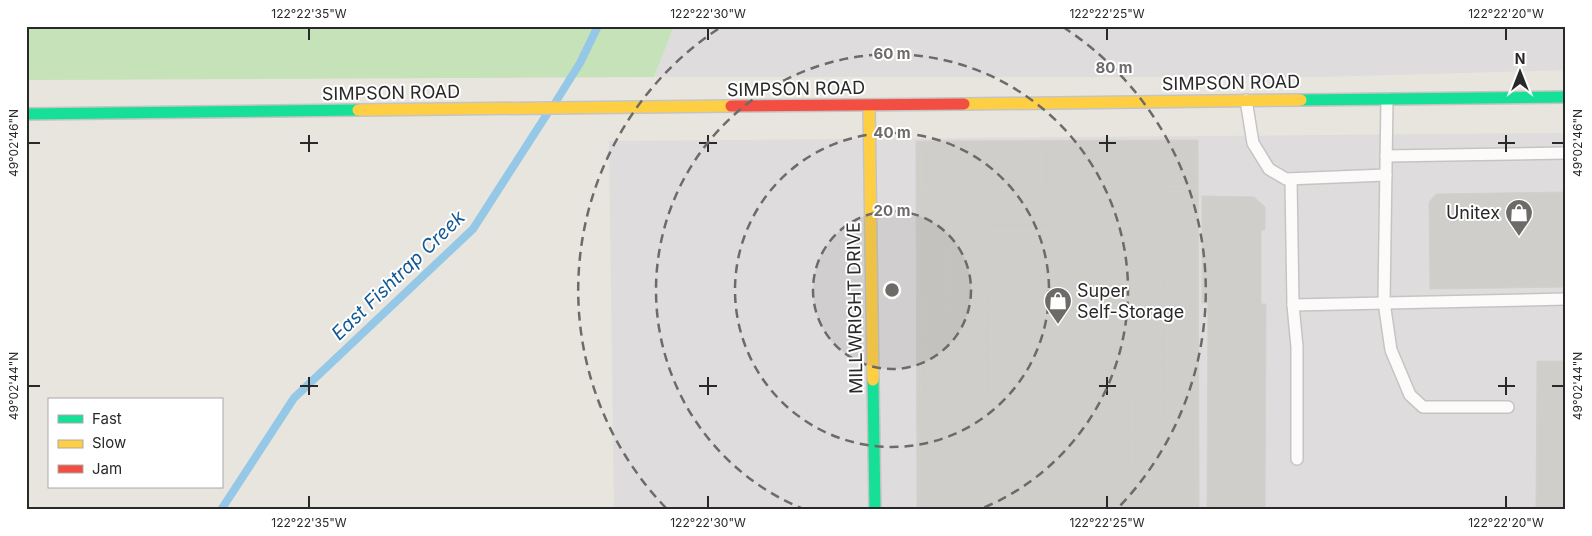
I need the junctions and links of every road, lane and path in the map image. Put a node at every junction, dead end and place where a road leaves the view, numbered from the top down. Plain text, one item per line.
1 (1566, 97) edge
2 (1387, 99) junction
3 (1246, 100) junction
4 (869, 105) junction
5 (26, 114) edge
6 (1566, 153) edge
7 (1386, 156) junction
8 (1386, 175) junction
9 (1291, 179) junction
10 (1566, 299) edge
11 (1384, 302) junction
12 (1294, 305) junction
13 (1508, 407) dead end
14 (1297, 459) dead end
15 (875, 510) edge

1 - 2 main road, SIMPSON ROAD
2 - 3 main road, SIMPSON ROAD
2 - 7 lane
3 - 4 main road, SIMPSON ROAD
3 - 9 lane
4 - 5 main road, SIMPSON ROAD
4 - 15 main road, MILLWRIGHT DRIVE
6 - 7 lane
7 - 8 lane
8 - 9 lane
8 - 11 lane
9 - 12 lane
10 - 11 lane
11 - 12 lane
11 - 13 lane
12 - 14 lane

